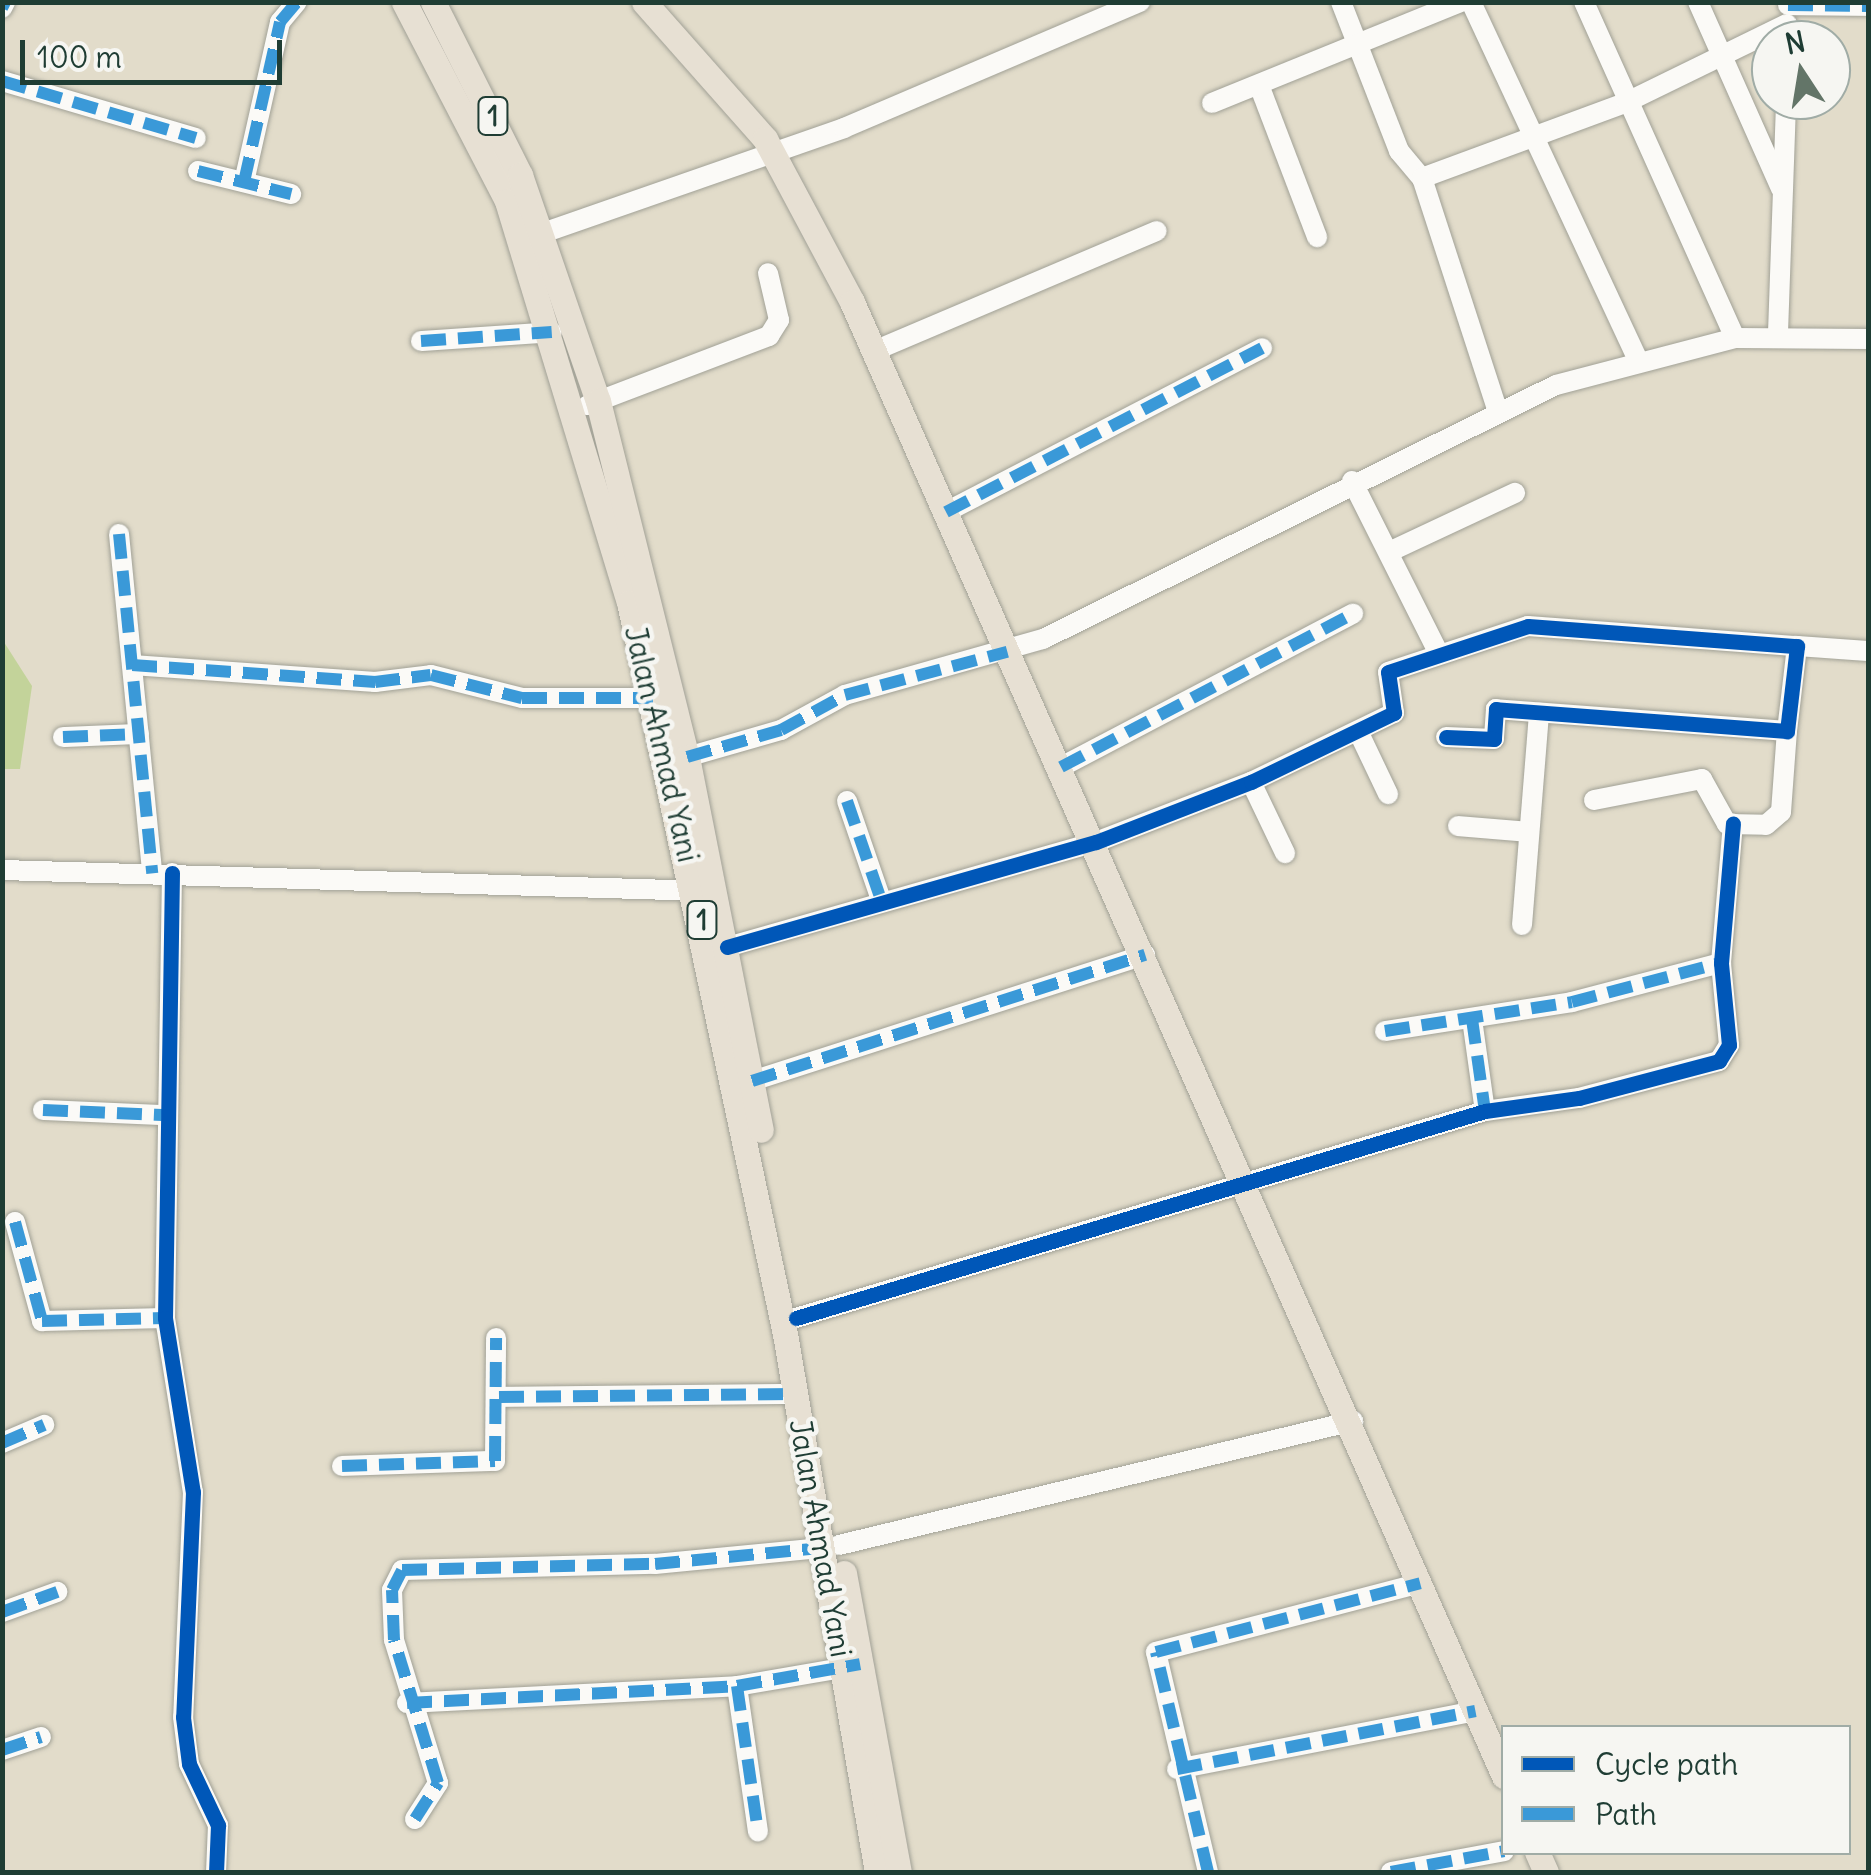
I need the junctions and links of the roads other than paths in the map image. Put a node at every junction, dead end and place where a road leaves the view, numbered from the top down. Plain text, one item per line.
1 (297, 2) edge
2 (404, 2) edge
3 (433, 2) edge
4 (644, 2) edge
5 (1140, 2) edge
6 (1341, 2) edge
7 (1460, 2) edge
8 (1471, 2) edge
9 (1584, 2) edge
10 (1698, 2) edge
11 (1868, 6) edge
12 (1787, 18) edge
13 (1358, 45) junction
14 (1722, 59) junction
15 (2, 81) edge
16 (1259, 84) junction
17 (1627, 102) junction
18 (1212, 103) dead end
19 (1786, 120) edge
20 (196, 138) dead end
21 (1534, 140) junction
22 (772, 151) junction
23 (198, 171) dead end
24 (1422, 178) junction
25 (244, 182) junction
26 (291, 194) dead end
27 (1784, 196) junction
28 (1157, 231) dead end
29 (543, 233) junction
30 (1317, 237) dead end
31 (768, 273) dead end
32 (552, 332) junction
33 (1778, 333) junction
34 (1734, 338) junction
35 (1868, 339) edge
36 (421, 341) dead end
37 (1262, 348) dead end
38 (874, 351) junction
39 (1638, 360) junction
40 (588, 405) junction
41 (1498, 412) junction
42 (1352, 481) junction
43 (1515, 493) dead end
44 (946, 512) junction
45 (119, 534) dead end
46 (1391, 551) junction
47 (1353, 614) dead end
48 (1797, 646) junction
49 (1868, 651) edge
50 (1007, 652) junction
51 (1439, 654) junction
52 (132, 665) junction
53 (652, 698) junction
54 (1539, 714) junction
55 (1358, 731) junction
56 (1787, 731) junction
57 (139, 734) junction
58 (1446, 736) dead end
59 (63, 737) dead end
60 (687, 757) junction
61 (1061, 768) junction
62 (1251, 782) junction
63 (1388, 794) dead end
64 (1594, 800) dead end
65 (846, 802) dead end
66 (1733, 824) junction
67 (1458, 826) dead end
68 (1529, 832) junction
69 (1096, 842) junction
70 (1284, 853) dead end
71 (2, 870) edge
72 (162, 873) junction
73 (706, 892) junction
74 (881, 900) junction
75 (1522, 926) dead end
76 (727, 947) junction
77 (1145, 955) junction
78 (1721, 963) junction
79 (1472, 1019) junction
80 (1385, 1031) dead end
81 (752, 1081) junction
82 (43, 1110) dead end
83 (1486, 1110) junction
84 (162, 1116) junction
85 (1244, 1182) junction
86 (15, 1222) dead end
87 (165, 1318) junction
88 (796, 1318) junction
89 (496, 1338) dead end
90 (796, 1394) junction
91 (499, 1397) junction
92 (1353, 1420) junction
93 (44, 1425) dead end
94 (2, 1443) edge
95 (342, 1466) dead end
96 (831, 1546) junction
97 (1420, 1583) junction
98 (57, 1592) dead end
99 (2, 1612) edge
100 (852, 1667) junction
101 (737, 1686) junction
102 (407, 1703) junction
103 (1475, 1711) junction
104 (41, 1738) dead end
105 (2, 1750) edge
106 (1178, 1769) junction
107 (1501, 1769) edge
108 (415, 1819) dead end
109 (758, 1831) dead end
110 (1501, 1853) edge
111 (216, 1872) edge
112 (877, 1872) edge
113 (899, 1872) edge
114 (1208, 1872) edge
115 (1390, 1872) edge

1 - 25 street
2 - 32 main road, Jalan Ahmad Yani / 1
3 - 29 main road, 1
4 - 22 main road
5 - 22 street
6 - 13 street
7 - 13 street
8 - 21 street
9 - 17 street
10 - 14 street
11 - 12 street
12 - 14 street
13 - 16 street
13 - 24 street
14 - 17 street
14 - 27 street
15 - 20 street
16 - 18 street
16 - 30 street
17 - 21 street
17 - 34 street
19 - 27 street
21 - 24 street
21 - 39 street
22 - 29 street
22 - 38 main road
23 - 25 street
24 - 41 street
25 - 26 street
27 - 33 street
28 - 38 street
29 - 40 main road, 1
31 - 40 street
32 - 36 street
32 - 40 main road, Jalan Ahmad Yani / 1
33 - 34 street
33 - 35 street
34 - 39 street
37 - 44 street
38 - 44 main road
39 - 41 street
40 - 53 main road, Jalan Ahmad Yani / 1
40 - 60 main road, 1
41 - 42 street
42 - 46 street
42 - 50 street
43 - 46 street
44 - 50 main road
45 - 52 street
46 - 51 street
47 - 61 street
48 - 49 street
48 - 51 street
48 - 56 street
50 - 60 street
50 - 61 main road
51 - 55 street
52 - 53 street
52 - 57 street
53 - 73 main road, Jalan Ahmad Yani / 1
54 - 56 street
54 - 58 street
54 - 68 street
55 - 62 street
55 - 63 street
56 - 66 street
57 - 59 street
57 - 72 street
60 - 73 main road, 1
61 - 69 main road
62 - 69 street
62 - 70 street
64 - 66 street
65 - 74 street
66 - 78 street
67 - 68 street
68 - 75 street
69 - 74 street
69 - 77 main road
71 - 72 street
72 - 73 street
72 - 84 street
73 - 76 main road, 1
73 - 90 main road, Jalan Ahmad Yani / 1
74 - 76 street
76 - 81 main road, 1
77 - 81 street
77 - 85 main road
78 - 79 street
78 - 83 street
79 - 80 street
79 - 83 street
81 - 88 main road, 1
82 - 84 street
83 - 85 street
84 - 87 street
85 - 88 street
85 - 92 main road
86 - 87 street
87 - 111 street
88 - 96 main road, 1
89 - 91 street
90 - 91 street
90 - 96 main road, Jalan Ahmad Yani / 1
91 - 95 street
92 - 96 street
92 - 97 main road
93 - 94 street
96 - 100 main road, Jalan Ahmad Yani / 1
96 - 102 street
97 - 103 main road
97 - 106 street
98 - 99 street
100 - 101 street
100 - 112 main road, Jalan Ahmad Yani / 1
100 - 113 main road, 1
101 - 102 street
101 - 109 street
102 - 108 street
103 - 106 street
103 - 107 main road
104 - 105 street
106 - 114 street
110 - 115 street

